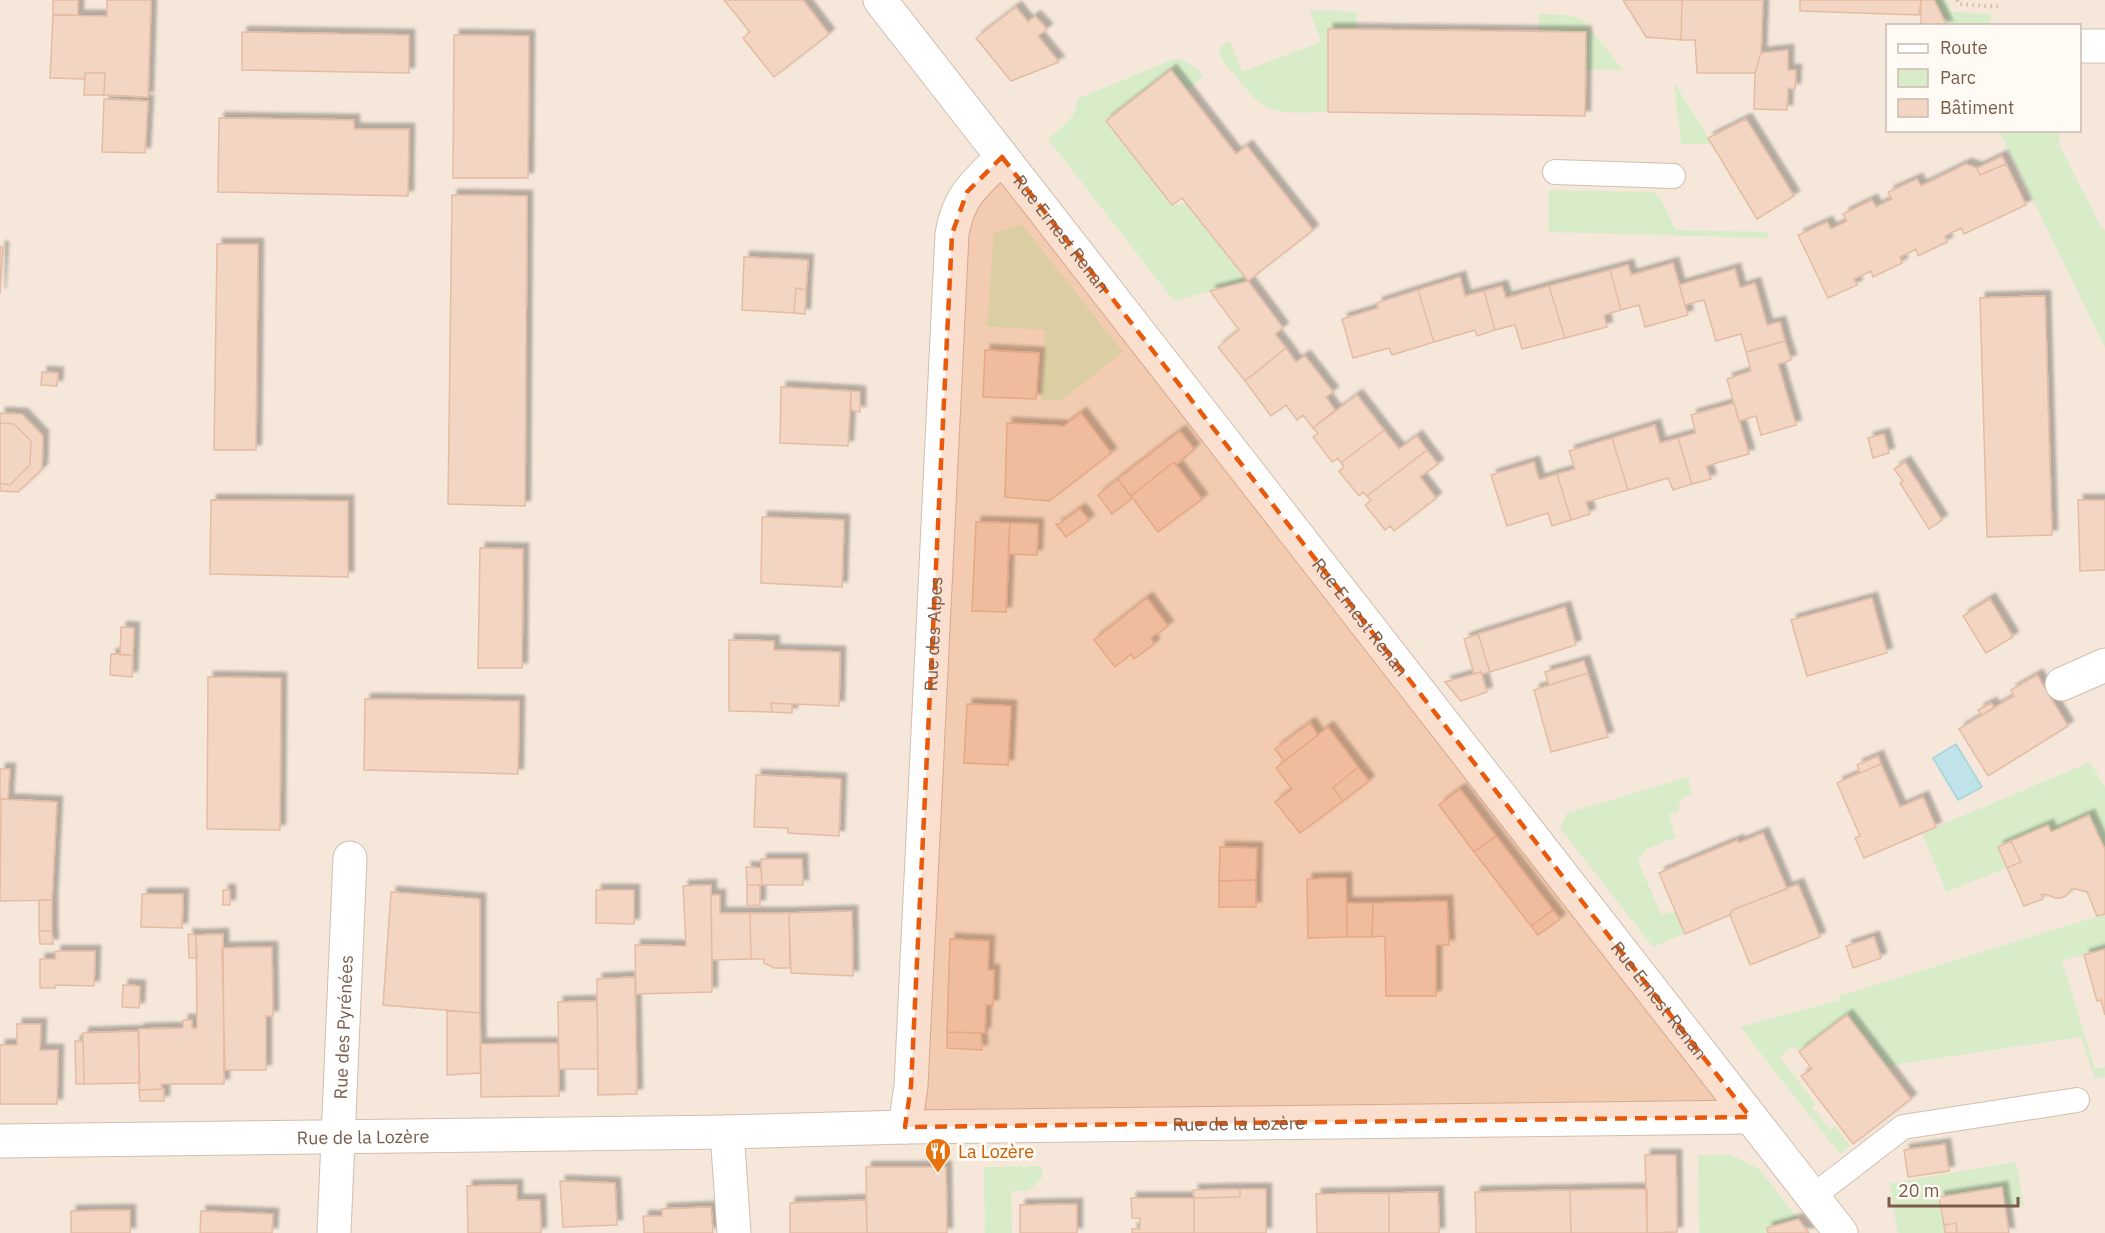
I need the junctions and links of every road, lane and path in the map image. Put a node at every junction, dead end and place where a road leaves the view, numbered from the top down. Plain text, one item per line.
1 (880, 0) edge
2 (1957, 0) edge
3 (2002, 7) dead end
4 (2081, 46) edge
5 (2105, 46) edge
6 (1002, 157) junction
7 (1555, 172) dead end
8 (1673, 176) dead end
9 (2105, 665) edge
10 (2062, 684) dead end
11 (350, 858) dead end
12 (2077, 1100) dead end
13 (1750, 1116) junction
14 (905, 1127) junction
15 (727, 1132) junction
16 (339, 1136) junction
17 (0, 1141) edge
18 (1812, 1197) junction
19 (334, 1233) edge
20 (734, 1233) edge
21 (1840, 1233) edge

1 - 6 street, Rue Ernest Renan
2 - 3 path
4 - 5 street
6 - 13 street, Rue Ernest Renan
6 - 14 street, Rue des Alpes
7 - 8 lane
9 - 10 street
11 - 16 street, Rue des Pyrénées
12 - 18 lane
13 - 14 street, Rue de la Lozère
13 - 18 street, Rue Ernest Renan
14 - 15 street, Rue de la Lozère
15 - 16 street, Rue de la Lozère
15 - 20 street
16 - 17 street, Rue de la Lozère
16 - 19 street, Rue des Pyrénées
18 - 21 street, Rue Ernest Renan

